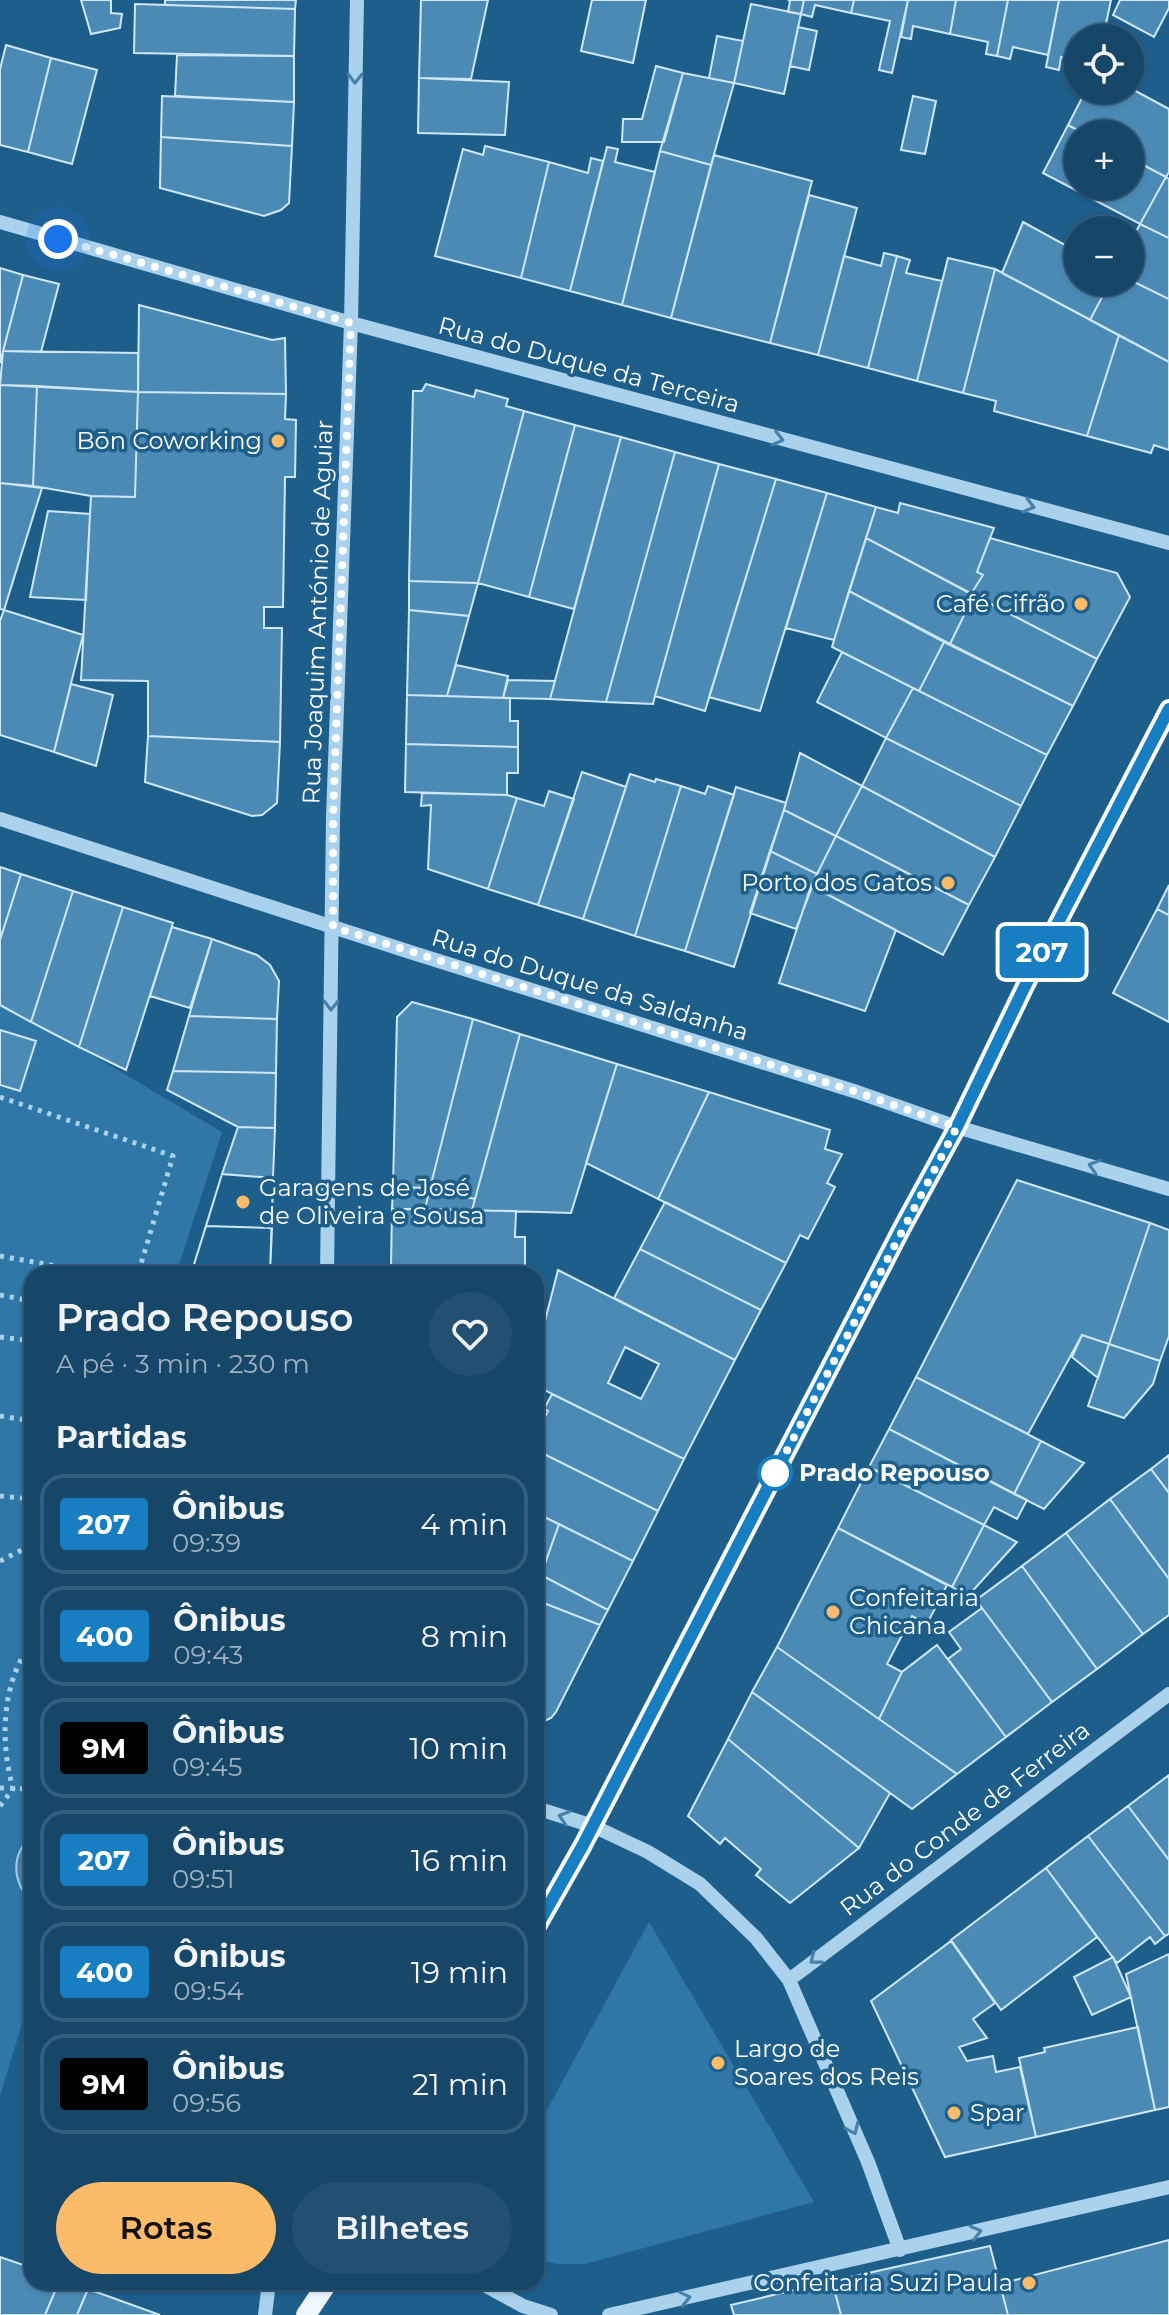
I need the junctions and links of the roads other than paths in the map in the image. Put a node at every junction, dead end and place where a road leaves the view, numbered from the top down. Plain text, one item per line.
1 (357, 0) edge
2 (0, 222) edge
3 (351, 323) junction
4 (1169, 543) edge
5 (1169, 709) edge
6 (0, 819) edge
7 (333, 927) junction
8 (957, 1127) junction
9 (1169, 1189) edge
10 (327, 1266) edge
11 (1169, 1694) edge
12 (544, 1811) edge
13 (593, 1826) junction
14 (544, 1914) edge
15 (789, 1980) junction
16 (1169, 2187) edge
17 (900, 2250) junction
18 (268, 2290) edge
19 (323, 2290) edge
20 (494, 2290) edge
21 (265, 2315) edge
22 (306, 2315) edge
23 (551, 2315) edge
24 (609, 2315) edge

1 -> 3 street, Rua Joaquim António de Aguiar
2 - 3 street, Rua do Duque da Terceira
3 -> 4 street, Rua do Duque da Terceira
3 - 7 street, Rua Joaquim António de Aguiar
5 - 8 main road
6 - 7 street, Rua do Duque da Saldanha
7 - 8 street, Rua do Duque da Saldanha
7 -> 10 street, Rua Joaquim António de Aguiar
9 -> 8 street, Rua do Duque da Saldanha
8 - 13 main road
11 -> 15 street, Rua do Conde de Ferreira
13 -> 12 street
13 - 14 main road
13 - 15 street
15 -> 17 street
17 -> 16 street
24 -> 17 street
18 - 21 street
19 - 22 main road
20 - 23 street

